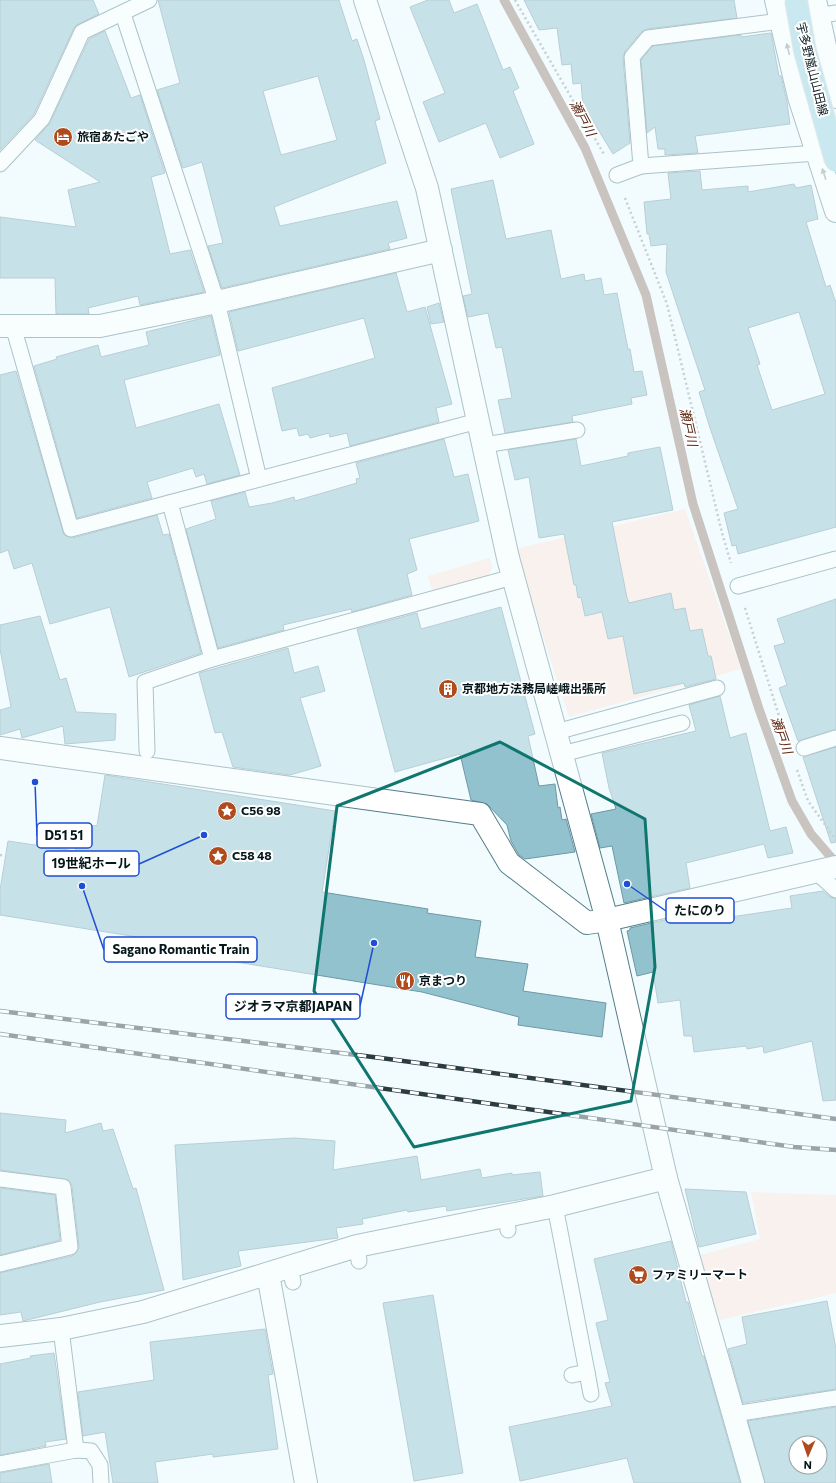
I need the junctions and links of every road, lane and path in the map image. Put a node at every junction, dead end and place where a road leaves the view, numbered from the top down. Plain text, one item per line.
1 (149, 0) edge
2 (365, 0) edge
3 (515, 0) edge
4 (783, 4) edge
5 (823, 10) edge
6 (123, 14) junction
7 (835, 95) edge
8 (799, 97) junction
9 (827, 157) edge
10 (0, 164) edge
11 (641, 166) junction
12 (616, 175) junction
13 (836, 211) edge
14 (441, 250) junction
15 (217, 302) junction
16 (6, 326) edge
17 (478, 421) junction
18 (577, 430) dead end
19 (484, 445) junction
20 (259, 479) junction
21 (170, 503) junction
22 (836, 559) edge
23 (514, 577) junction
24 (738, 586) junction
25 (212, 659) junction
26 (717, 688) dead end
27 (682, 724) dead end
28 (556, 732) junction
29 (786, 738) dead end
30 (836, 738) edge
31 (0, 748) edge
32 (804, 748) dead end
33 (147, 751) dead end
34 (562, 754) junction
35 (796, 766) dead end
36 (836, 841) edge
37 (0, 855) edge
38 (5, 856) dead end
39 (826, 869) edge
40 (836, 890) edge
41 (607, 920) junction
42 (666, 1178) junction
43 (0, 1179) edge
44 (555, 1206) junction
45 (0, 1264) edge
46 (268, 1274) junction
47 (60, 1329) junction
48 (0, 1336) edge
49 (587, 1372) junction
50 (572, 1375) dead end
51 (591, 1394) dead end
52 (836, 1398) edge
53 (734, 1414) junction
54 (76, 1450) junction
55 (0, 1464) edge
56 (102, 1483) edge
57 (306, 1483) edge
58 (753, 1483) edge

1 - 6 lane
2 - 14 street
3 - 12 path
8 -> 4 street
4 - 9 main road, 宇多野嵐山山田線, bridge
4 - 11 lane
5 - 7 street
6 - 10 lane
6 - 15 lane
7 - 8 street
8 - 9 street
9 - 11 lane
13 -> 9 street
11 - 12 lane
12 - 24 path
14 - 15 street
14 - 17 street
15 - 16 street
15 - 20 lane
16 - 21 lane
17 - 19 street
17 - 20 lane
18 - 19 lane
19 - 23 street
20 - 21 lane
21 - 25 lane
22 - 24 lane
23 - 25 lane
23 - 28 street
24 - 29 path
25 - 33 lane
26 - 28 lane
27 - 34 lane
28 - 34 street
30 - 32 lane
31 - 41 street
34 - 41 street
35 - 36 path
37 - 38 path
39 - 40 lane
39 - 41 street
41 - 42 street
42 - 44 street
42 - 53 street
43 - 45 lane
44 - 46 street
44 - 49 lane
46 - 47 street
46 - 57 street
47 - 48 street
47 - 54 lane
49 - 50 lane
49 - 51 lane
52 - 53 lane
53 - 58 street
54 - 55 lane
54 - 56 lane

